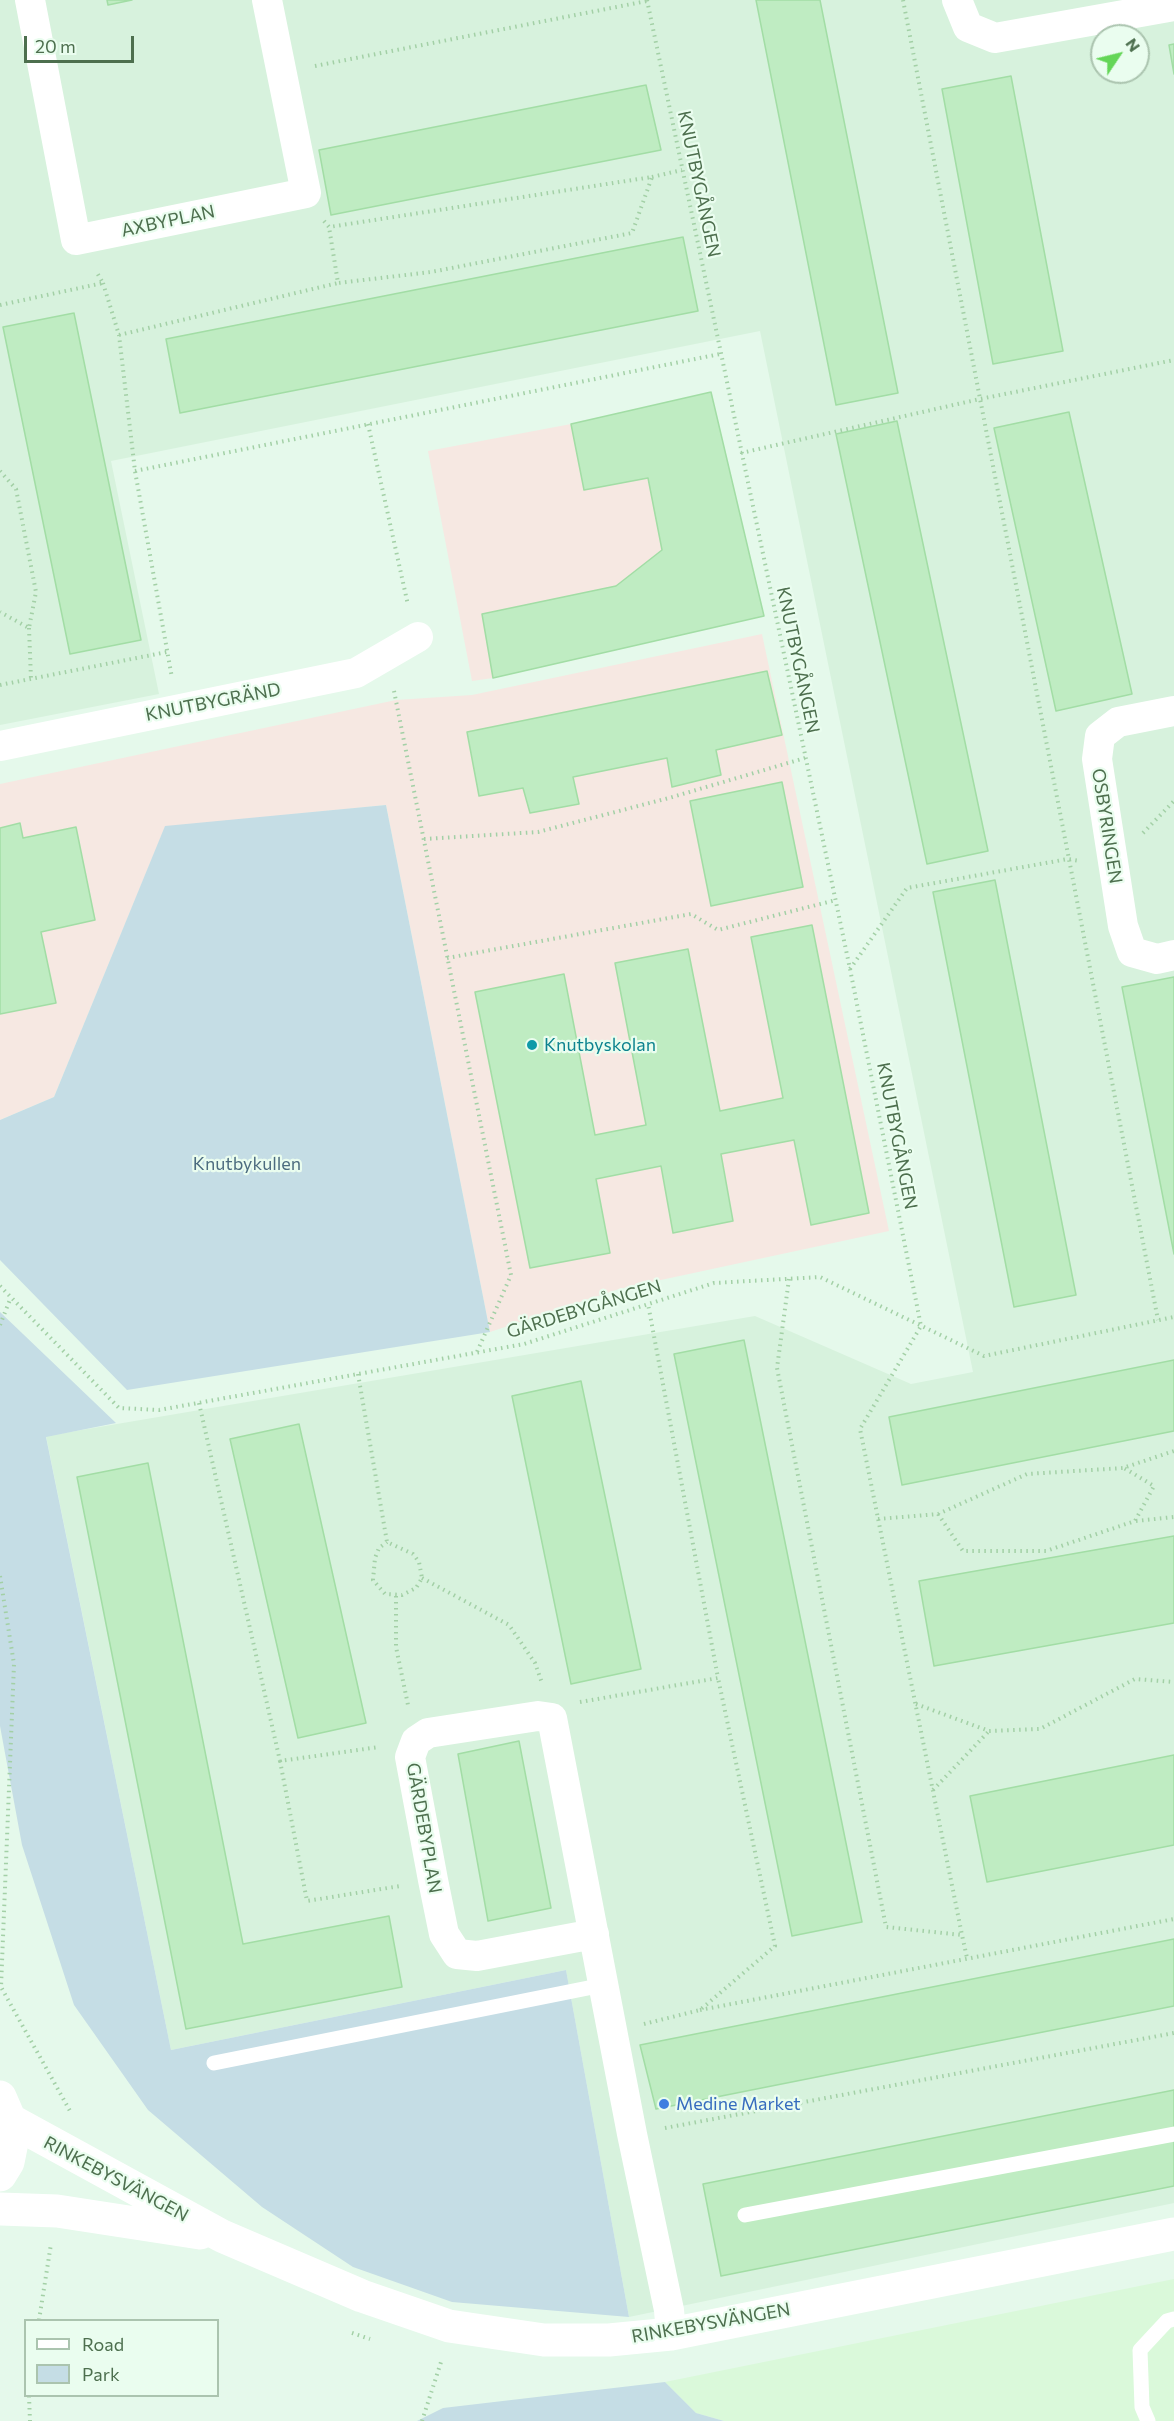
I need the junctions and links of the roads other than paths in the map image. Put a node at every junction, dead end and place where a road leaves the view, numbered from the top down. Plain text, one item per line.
1 (30, 0) edge
2 (267, 0) edge
3 (957, 0) edge
4 (1174, 6) edge
5 (418, 637) road end
6 (1174, 711) edge
7 (0, 746) edge
8 (1174, 955) edge
9 (594, 1934) junction
10 (603, 1985) junction
11 (214, 2063) dead end
12 (5, 2108) edge
13 (1174, 2134) edge
14 (0, 2175) edge
15 (0, 2209) edge
16 (745, 2215) dead end
17 (1174, 2234) edge
18 (222, 2236) junction
19 (1174, 2319) edge
20 (671, 2334) junction
21 (1148, 2421) edge

1 - 2 street, AXBYPLAN
3 - 4 street
5 - 7 street, KNUTBYGRÄND
6 - 8 street, OSBYRINGEN
9 - 9 street, GÄRDEBYPLAN
9 - 10 street
10 - 11 lane
10 - 20 street
12 - 14 street, RINKEBYSVÄNGEN
12 - 18 street, RINKEBYSVÄNGEN
13 - 16 lane
15 - 18 street, RINKEBYSVÄNGEN
17 - 20 street, RINKEBYSVÄNGEN
18 - 20 street, RINKEBYSVÄNGEN
19 - 21 lane

